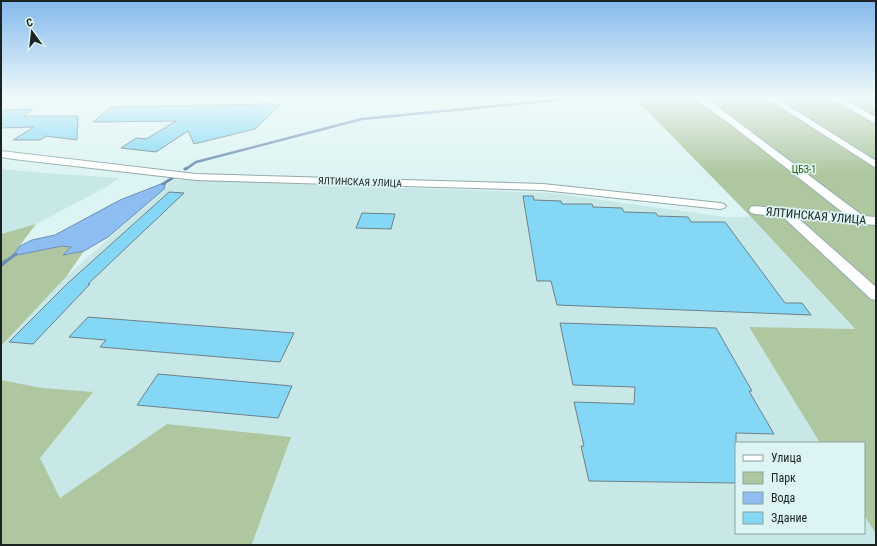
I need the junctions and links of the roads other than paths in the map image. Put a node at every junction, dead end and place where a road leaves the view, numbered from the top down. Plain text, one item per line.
1 (733, 122) edge
2 (809, 122) edge
3 (1, 154) edge
4 (876, 166) edge
5 (720, 206) dead end
6 (755, 210) dead end
7 (786, 214) junction
8 (860, 220) junction
9 (876, 221) edge
10 (876, 295) edge

1 - 8 street
2 - 4 street
3 - 5 street, ЯЛТИНСКАЯ УЛИЦА
6 - 7 street, ЯЛТИНСКАЯ УЛИЦА
7 - 8 street, ЯЛТИНСКАЯ УЛИЦА
7 - 10 street
8 - 9 street, ЯЛТИНСКАЯ УЛИЦА

